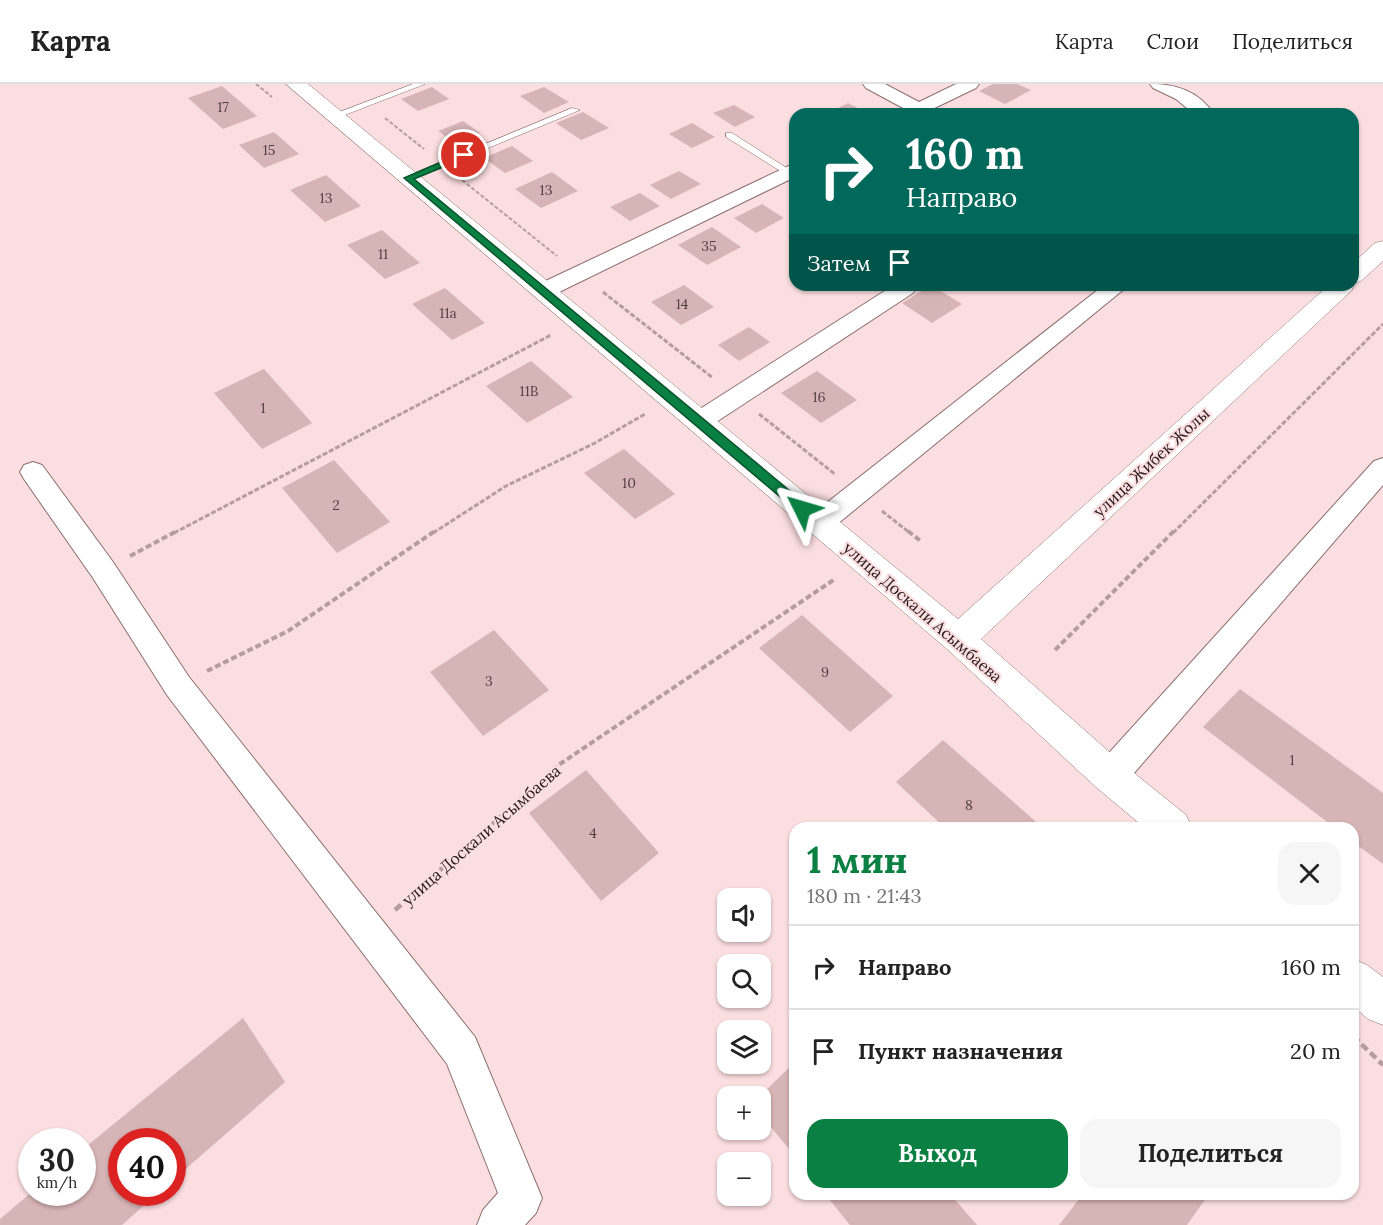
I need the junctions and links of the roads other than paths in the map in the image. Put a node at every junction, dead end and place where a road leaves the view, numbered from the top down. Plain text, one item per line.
1 (296, 84) edge
2 (421, 84) edge
3 (872, 84) edge
4 (970, 84) edge
5 (1159, 84) edge
6 (908, 108) edge
7 (919, 108) edge
8 (1198, 108) edge
9 (575, 110) dead end
10 (334, 116) junction
11 (729, 135) dead end
12 (789, 168) edge
13 (789, 171) edge
14 (408, 178) junction
15 (1383, 248) edge
16 (1359, 270) edge
17 (543, 291) junction
18 (900, 291) edge
19 (1110, 291) edge
20 (1336, 291) edge
21 (699, 422) junction
22 (1383, 468) edge
23 (33, 472) dead end
24 (820, 523) junction
25 (959, 639) junction
26 (1110, 776) junction
27 (1166, 822) edge
28 (1359, 984) edge
29 (1383, 1004) edge
30 (498, 1225) edge

1 - 10 street, улица Доскали Асымбаева
2 - 10 lane
3 - 6 street
4 - 7 street
5 - 8 street
9 - 14 lane
10 - 14 street, улица Доскали Асымбаева
11 - 12 lane
13 - 17 street
14 - 17 street, улица Доскали Асымбаева
15 - 16 street
17 - 21 street, улица Доскали Асымбаева
18 - 21 street
19 - 24 street
20 - 25 street, улица Жибек Жолы
21 - 24 street, улица Доскали Асымбаева
22 - 26 street
23 - 30 street
24 - 25 street, улица Доскали Асымбаева
25 - 26 street, улица Доскали Асымбаева
26 - 27 street, улица Доскали Асымбаева
28 - 29 street

